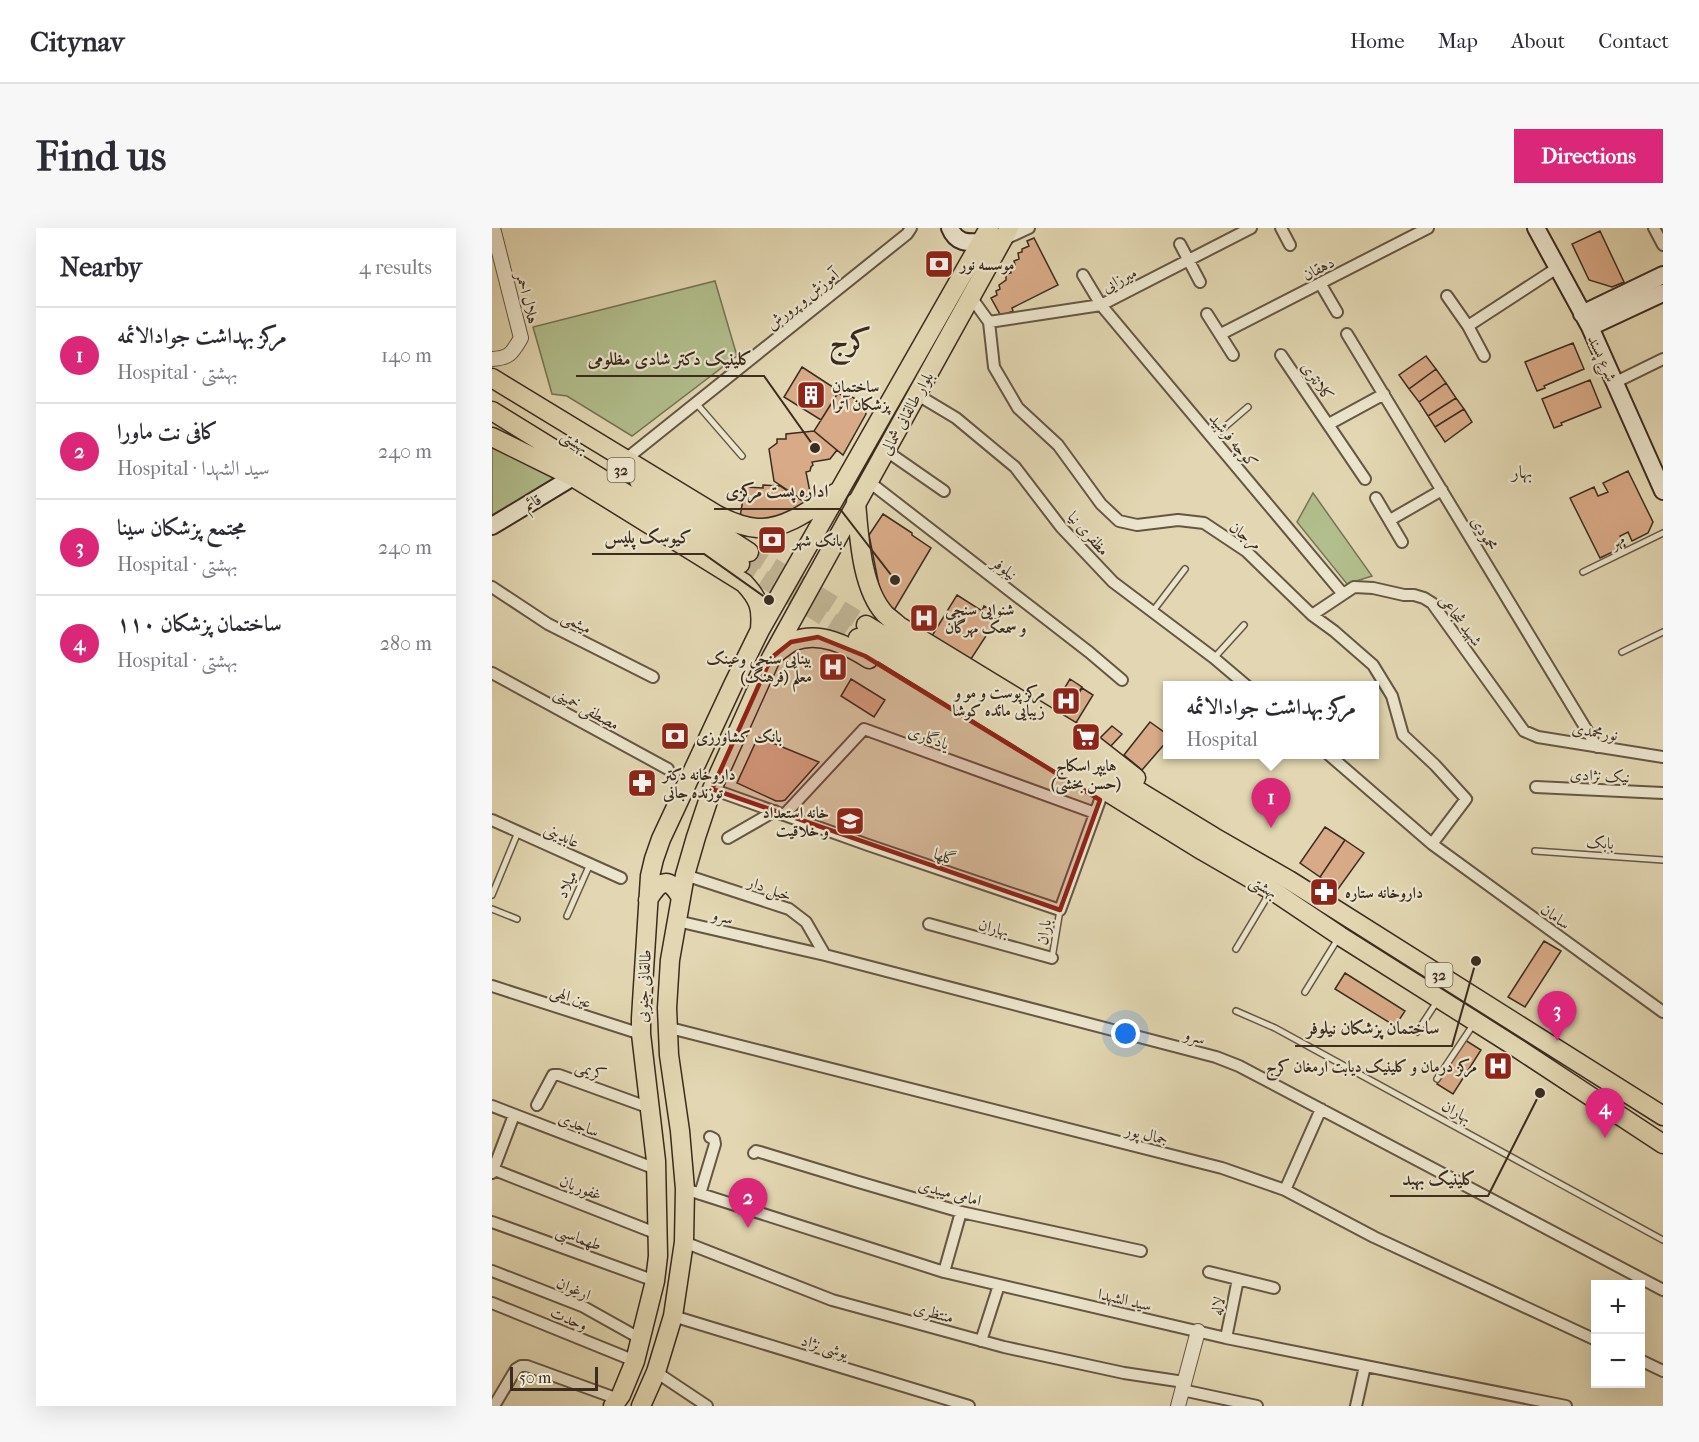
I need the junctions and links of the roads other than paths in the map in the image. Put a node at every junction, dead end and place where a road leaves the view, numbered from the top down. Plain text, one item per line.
1 (493, 228) edge
2 (910, 228) edge
3 (950, 228) edge
4 (1029, 228) edge
5 (1251, 228) edge
6 (1281, 228) edge
7 (1428, 228) edge
8 (1536, 228) edge
9 (1654, 228) edge
10 (995, 235) edge
11 (1180, 244) dead end
12 (1290, 245) dead end
13 (1663, 245) edge
14 (1189, 260) junction
15 (1557, 268) junction
16 (1083, 275) dead end
17 (1663, 275) edge
18 (1200, 282) dead end
19 (1320, 283) junction
20 (1663, 293) edge
21 (1447, 296) dead end
22 (971, 297) junction
23 (1101, 305) junction
24 (1337, 312) dead end
25 (1207, 314) dead end
26 (1586, 321) junction
27 (988, 322) junction
28 (1468, 326) junction
29 (1221, 334) junction
30 (1347, 334) dead end
31 (1233, 355) dead end
32 (1281, 355) dead end
33 (1484, 356) dead end
34 (492, 359) edge
35 (1663, 360) edge
36 (492, 378) edge
37 (1614, 383) junction
38 (492, 390) edge
39 (916, 394) junction
40 (1384, 394) junction
41 (696, 403) junction
42 (1248, 407) dead end
43 (492, 411) edge
44 (1329, 424) junction
45 (492, 437) edge
46 (1212, 438) junction
47 (885, 450) junction
48 (742, 456) dead end
49 (626, 459) junction
50 (573, 477) junction
51 (1365, 478) dead end
52 (868, 481) junction
53 (1662, 488) edge
54 (1442, 490) junction
55 (838, 491) junction
56 (944, 491) dead end
57 (1376, 498) dead end
58 (856, 502) junction
59 (1390, 520) junction
60 (492, 526) edge
61 (1663, 533) edge
62 (1402, 542) dead end
63 (1185, 569) dead end
64 (1583, 572) dead end
65 (492, 587) edge
66 (784, 587) joint
67 (1343, 594) junction
68 (802, 598) joint
69 (1153, 611) junction
70 (1312, 615) junction
71 (1244, 625) dead end
72 (760, 630) junction
73 (862, 632) tunnel mouth
74 (1663, 632) edge
75 (1622, 652) dead end
76 (771, 658) junction
77 (1214, 658) junction
78 (492, 673) edge
79 (653, 677) dead end
80 (1122, 680) dead end
81 (1240, 681) edge
82 (1524, 730) joint
83 (1597, 747) junction
84 (1663, 757) edge
85 (1334, 759) edge
86 (668, 769) dead end
87 (1536, 787) dead end
88 (712, 789) junction
89 (1663, 793) edge
90 (682, 794) junction
91 (1097, 807) junction
92 (779, 813) junction
93 (492, 820) edge
94 (518, 832) junction
95 (696, 837) junction
96 (728, 838) dead end
97 (1209, 844) junction
98 (1432, 844) junction
99 (1535, 851) dead end
100 (1663, 860) edge
101 (590, 864) junction
102 (685, 875) junction
103 (621, 878) dead end
104 (1271, 890) junction
105 (492, 895) edge
106 (681, 898) junction
107 (648, 901) junction
108 (492, 909) edge
109 (1060, 910) junction
110 (567, 916) dead end
111 (517, 919) dead end
112 (677, 921) junction
113 (929, 924) dead end
114 (1340, 936) junction
115 (1236, 949) dead end
116 (825, 955) junction
117 (1052, 958) joint
118 (492, 986) edge
119 (1305, 992) dead end
120 (1439, 999) junction
121 (1236, 1011) dead end
122 (1663, 1012) edge
123 (1475, 1021) junction
124 (666, 1027) junction
125 (1417, 1032) dead end
126 (641, 1034) junction
127 (1437, 1079) dead end
128 (537, 1105) dead end
129 (492, 1106) edge
130 (650, 1108) junction
131 (1321, 1109) junction
132 (514, 1115) junction
133 (1663, 1116) edge
134 (712, 1138) dead end
135 (1663, 1144) edge
136 (754, 1153) dead end
137 (492, 1170) edge
138 (656, 1170) junction
139 (1285, 1190) junction
140 (692, 1192) junction
141 (961, 1212) junction
142 (492, 1222) edge
143 (658, 1234) junction
144 (1663, 1240) edge
145 (684, 1242) junction
146 (1141, 1251) dead end
147 (492, 1271) edge
148 (944, 1272) junction
149 (1209, 1272) dead end
150 (1238, 1279) junction
151 (655, 1281) junction
152 (999, 1285) junction
153 (1274, 1288) dead end
154 (1663, 1290) edge
155 (492, 1303) edge
156 (673, 1316) junction
157 (1198, 1331) junction
158 (1226, 1338) junction
159 (1591, 1338) edge
160 (641, 1339) junction
161 (981, 1341) junction
162 (635, 1361) junction
163 (1645, 1362) edge
164 (1365, 1366) junction
165 (1663, 1371) edge
166 (656, 1372) junction
167 (1183, 1386) junction
168 (616, 1402) edge
169 (494, 1406) edge
170 (642, 1406) edge
171 (707, 1406) edge
172 (969, 1406) edge
173 (1178, 1406) edge
174 (1257, 1406) edge
175 (1356, 1406) edge
176 (1566, 1406) edge

1 - 34 street, هلال احمر
2 - 41 street, آموزش و پرورش
3 - 10 main road
4 - 10 street
5 - 14 street, میرزایی
6 - 12 street
7 - 19 street, دهقان
8 - 15 main road, شرع پسند
9 - 13 street
10 - 22 main road, بلوار طالقانی شمالی
10 - 55 main road, بلوار طالقانی شمالی
11 - 14 street
14 - 18 street
14 - 23 street, میرزایی
15 - 26 main road, شرع پسند
15 - 28 street
16 - 23 street, كوچه فرشيد
17 - 26 main road
19 - 24 street
19 - 29 street, دهقان
20 - 26 main road
21 - 28 street
22 - 27 street, مرجان
22 - 39 main road, بلوار طالقانی شمالی
23 - 27 street, میرزایی
23 - 46 street, كوچه فرشيد
25 - 29 street
26 - 37 main road, شرع پسند
27 - 70 street, مرجان
28 - 33 street
29 - 31 street
30 - 40 street, محمودی
32 - 44 street, کلانتری
35 - 37 street
36 - 49 main road
37 - 53 main road, شرع پسند
38 - 43 main road, بهشتى / 32
39 - 47 main road, بلوار طالقانی شمالی
39 - 69 street, مظفری نیا
40 - 44 street, کلانتری
40 - 54 street, محمودی
41 - 48 lane
41 - 49 street, آموزش و پرورش
42 - 46 lane
44 - 51 street, کلانتری
45 - 50 main road
46 - 67 street, كوچه فرشيد
47 - 52 main road, بلوار طالقانی شمالی
47 - 56 street
49 - 55 main road
50 - 60 main road, قائم
50 - 72 main road
52 - 58 main road, بلوار طالقانی شمالی
52 - 80 street, نیلوفر
54 - 59 street
54 - 83 street, محمودی
55 - 66 main road, بلوار طالقانی شمالی
57 - 59 street
58 - 68 main road, بلوار طالقانی شمالی
58 - 97 main road
59 - 62 street
61 - 64 lane, مهر
63 - 69 lane
65 - 79 street, میثمی
66 - 72 main road, طالقانی جنوبی
67 - 70 street, شهید شجاعی
67 - 82 street, شهید شجاعی
68 - 76 main road, طالقانی جنوبی
69 - 77 street, مظفری نیا
70 - 98 street, مرجان
71 - 77 lane
72 - 90 main road, طالقانی جنوبی
73 - 97 main road, بهشتى / 32
74 - 75 lane
76 - 88 main road, طالقانی جنوبی
76 - 91 main road
77 - 81 street, مظفری نیا
78 - 86 street, مصطفی خمینی
82 - 83 street, نورمحمدی
83 - 84 street, نورمحمدی
85 - 98 street
87 - 89 street, نیک نژادی
88 - 92 street, گلها
88 - 95 main road, طالقانی جنوبی
90 - 95 main road
90 - 107 main road, طالقانی جنوبی
91 - 92 street, یادگاری
91 - 97 main road
91 - 109 street
92 - 96 street
92 - 109 street, گلها
93 - 94 street, عابدینی
94 - 101 street, عابدینی
94 - 105 lane
95 - 102 main road, طالقانی جنوبی
97 - 104 main road, بهشتى / 32
97 - 133 main road, بهشتى / 32
98 - 122 street, سامان
99 - 100 lane, بابک
101 - 103 street, عابدینی
101 - 110 lane, میلاد
102 - 106 main road, طالقانی جنوبی
102 - 116 street, خیل دار
104 - 114 main road, بهشتى / 32
104 - 115 lane
106 - 107 main road
106 - 112 main road, طالقانی جنوبی
107 - 126 main road, طالقانی جنوبی
108 - 111 lane
109 - 117 lane, باران
112 - 116 street, سرو
112 - 124 main road, طالقانی جنوبی
113 - 117 street, بهاران
114 - 119 lane
114 - 120 main road, بهشتى / 32
116 - 131 street, سرو
118 - 126 street, عین الهی
120 - 123 main road, بهشتى / 32
120 - 125 lane
121 - 144 lane, بهاران
123 - 127 lane
123 - 135 main road, بهشتى / 32
124 - 139 street, جمال پور
124 - 140 main road, طالقانی جنوبی
126 - 130 main road, طالقانی جنوبی
128 - 130 street, کریمی
129 - 132 street, ساجدی
130 - 138 main road, طالقانی جنوبی
131 - 139 street
131 - 154 street, سرو
132 - 137 street
132 - 138 street, ساجدی
134 - 140 street
136 - 141 street, امامی میبدی
137 - 143 street, غفوریان
138 - 143 main road, طالقانی جنوبی
139 - 159 street, جمال پور
140 - 145 main road, طالقانی جنوبی
140 - 148 street, سید الشهدا
141 - 146 street, امامی میبدی
141 - 148 street
142 - 151 street, طهماسبی
143 - 151 main road, طالقانی جنوبی
145 - 156 main road, طالقانی جنوبی
145 - 161 street, منتظری
147 - 160 street, ارغوان
148 - 152 street, سید الشهدا
149 - 150 street, لاله
150 - 153 street, لاله
150 - 158 street, لاله
151 - 160 main road, طالقانی جنوبی
152 - 157 street, سید الشهدا
152 - 161 street
155 - 162 street, وحدت
156 - 166 main road, طالقانی جنوبی
156 - 172 street, یوشی نژاد
157 - 158 street, سید الشهدا
157 - 167 street
158 - 164 street, سید الشهدا
160 - 162 main road, طالقانی جنوبی
161 - 167 street, منتظری
162 - 168 main road, طالقانی جنوبی
163 - 165 street
164 - 175 street
164 - 176 street, سید الشهدا
166 - 170 main road, طالقانی جنوبی
166 - 171 street
167 - 173 street
167 - 174 street, منتظری
168 - 169 street

